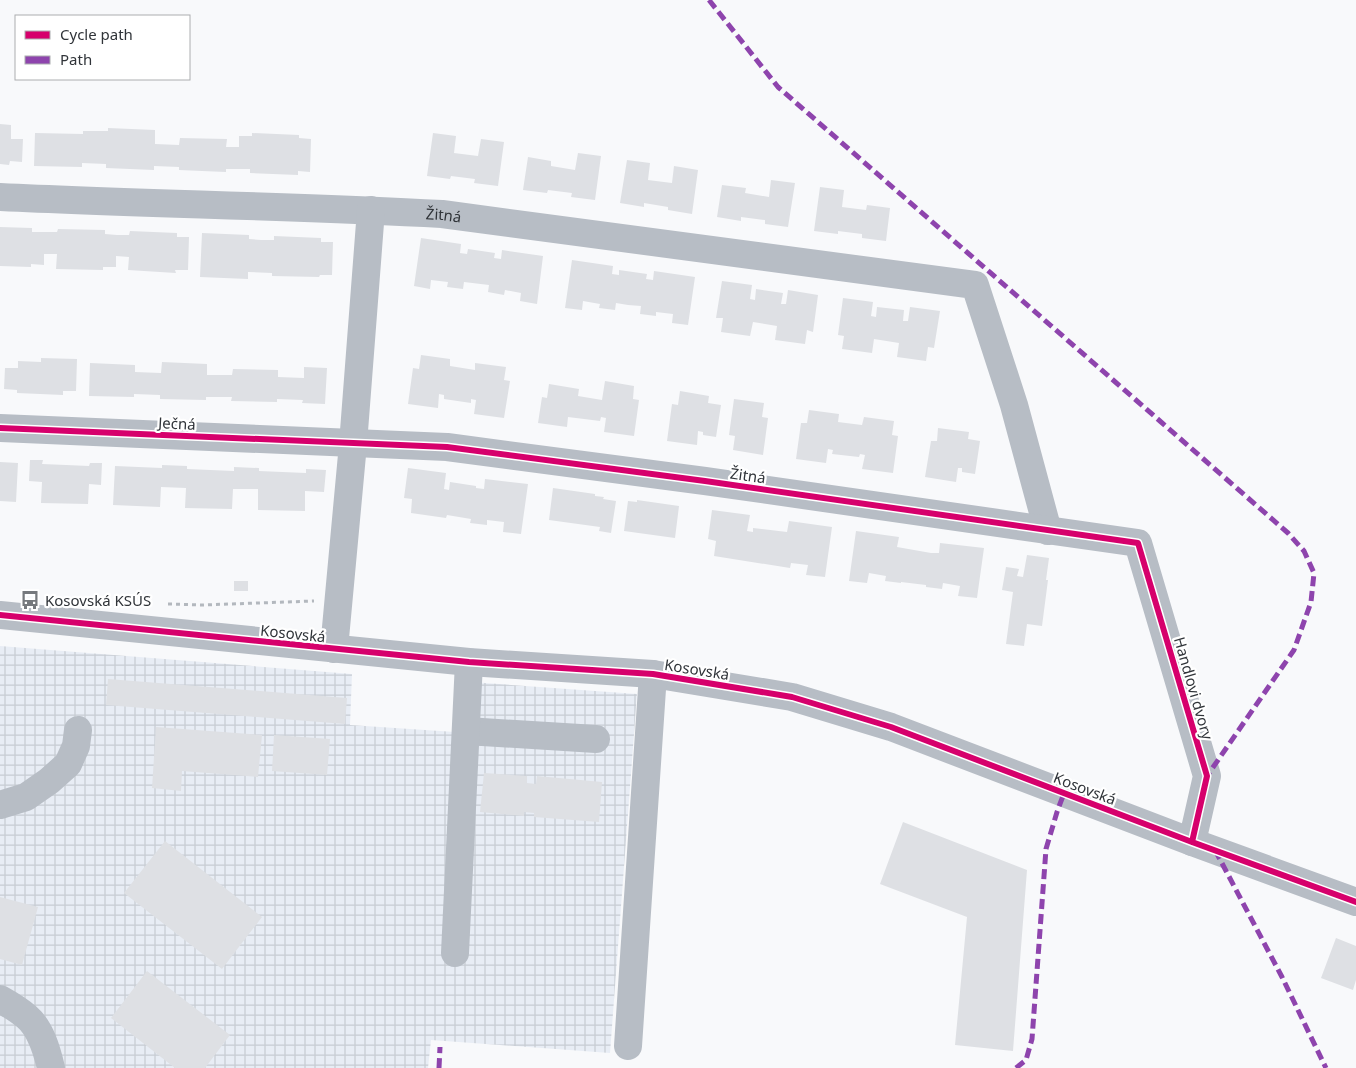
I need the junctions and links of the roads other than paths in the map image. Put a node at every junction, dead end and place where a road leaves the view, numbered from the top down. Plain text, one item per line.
1 (0, 197) edge
2 (371, 210) junction
3 (0, 428) edge
4 (353, 444) junction
5 (1048, 531) junction
6 (1138, 543) joint
7 (0, 615) edge
8 (334, 649) junction
9 (469, 662) junction
10 (653, 674) junction
11 (78, 730) dead end
12 (466, 731) junction
13 (596, 739) dead end
14 (0, 805) edge
15 (1192, 842) junction
16 (1356, 902) edge
17 (455, 953) dead end
18 (0, 998) edge
19 (628, 1046) dead end
20 (51, 1068) edge

1 - 2 street
2 - 4 street
2 - 5 street, Žitná
3 - 4 street, Ječná
4 - 5 street, Žitná
4 - 8 street
5 - 6 street, Žitná
6 - 15 street, Handlovi dvory
7 - 8 street, Kosovská
8 - 9 street, Kosovská
9 - 10 street, Kosovská
9 - 12 street
10 - 15 street, Kosovská
10 - 19 street
11 - 14 street
12 - 13 street
12 - 17 street
15 - 16 street, Kosovská
18 - 20 street

